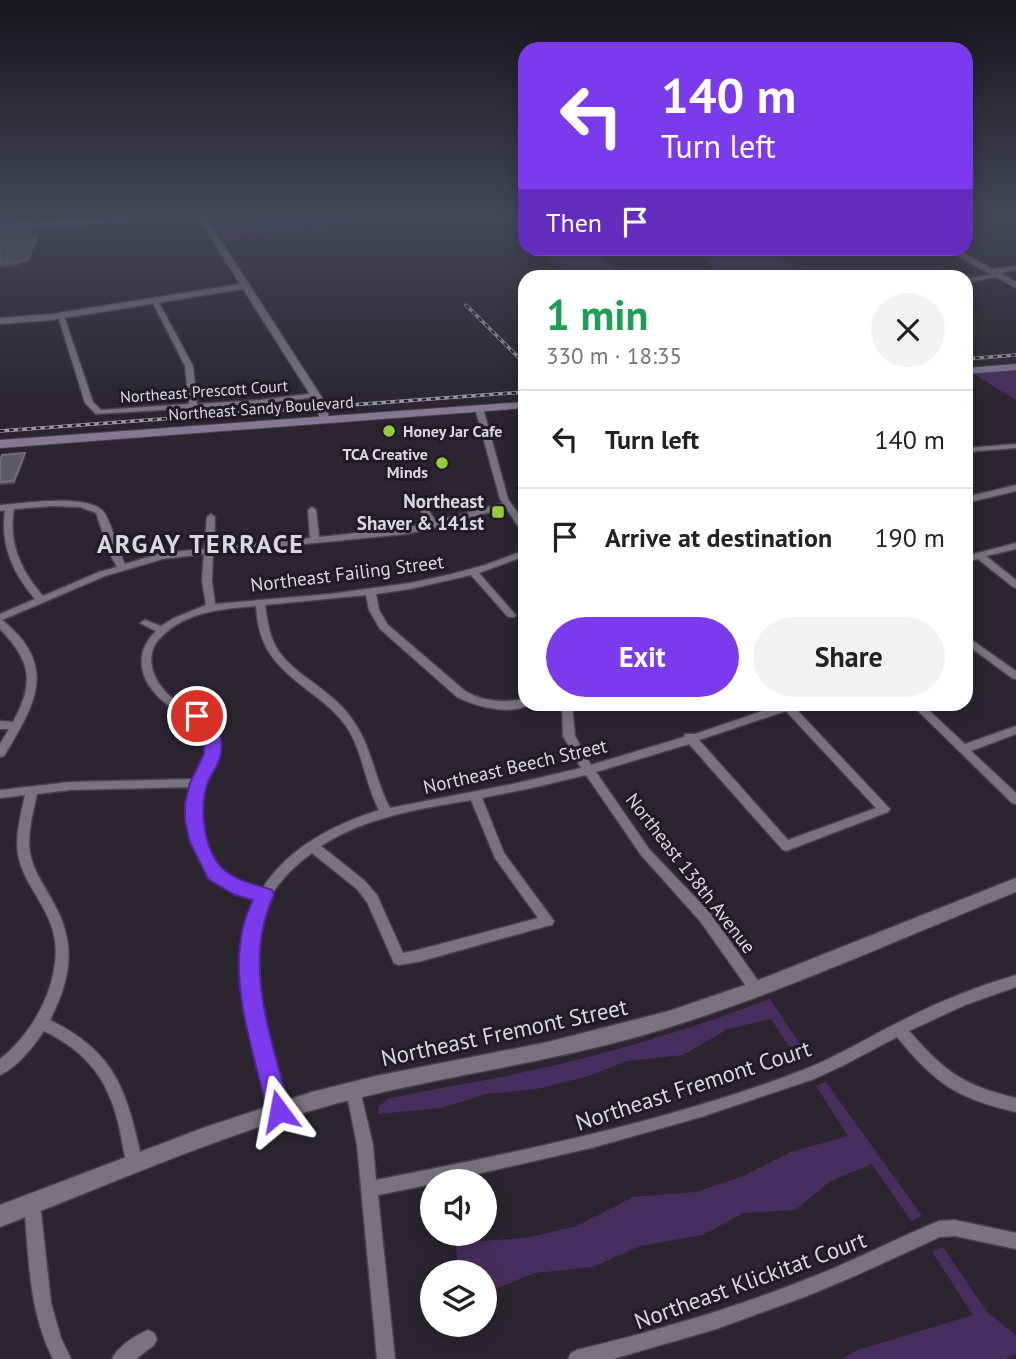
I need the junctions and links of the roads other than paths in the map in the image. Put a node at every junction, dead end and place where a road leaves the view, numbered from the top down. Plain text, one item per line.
1 (242, 279) edge
2 (246, 286) junction
3 (155, 301) junction
4 (61, 316) junction
5 (0, 321) edge
6 (1016, 367) edge
7 (973, 370) edge
8 (316, 395) junction
9 (518, 405) edge
10 (193, 406) junction
11 (479, 408) junction
12 (324, 419) junction
13 (0, 444) edge
14 (1016, 446) edge
15 (973, 449) edge
16 (1016, 488) edge
17 (973, 498) edge
18 (416, 500) dead end
19 (507, 505) junction
20 (5, 508) edge
21 (312, 510) dead end
22 (211, 517) dead end
23 (518, 520) edge
24 (435, 525) junction
25 (315, 541) junction
26 (1016, 546) edge
27 (209, 551) junction
28 (979, 555) junction
29 (518, 556) edge
30 (973, 557) edge
31 (122, 567) junction
32 (474, 572) junction
33 (1016, 585) edge
34 (370, 590) junction
35 (42, 601) junction
36 (260, 602) junction
37 (211, 607) junction
38 (511, 615) dead end
39 (0, 618) edge
40 (0, 623) edge
41 (145, 623) dead end
42 (160, 629) junction
43 (973, 644) edge
44 (1016, 676) edge
45 (480, 702) junction
46 (518, 704) edge
47 (567, 711) edge
48 (772, 711) edge
49 (796, 711) edge
50 (923, 711) edge
51 (474, 715) dead end
52 (0, 724) edge
53 (17, 726) junction
54 (1016, 730) edge
55 (690, 737) junction
56 (964, 750) junction
57 (0, 753) edge
58 (588, 769) junction
59 (199, 783) junction
60 (32, 790) junction
61 (0, 794) edge
62 (475, 796) junction
63 (1016, 800) edge
64 (387, 814) junction
65 (312, 846) junction
66 (1016, 885) edge
67 (265, 895) junction
68 (1016, 981) edge
69 (756, 989) junction
70 (42, 1024) junction
71 (899, 1029) junction
72 (0, 1068) edge
73 (353, 1090) junction
74 (1016, 1105) edge
75 (279, 1111) junction
76 (135, 1164) junction
77 (369, 1189) junction
78 (32, 1203) junction
79 (0, 1216) edge
80 (1016, 1241) edge
81 (148, 1339) dead end
82 (629, 1353) edge
83 (62, 1359) edge
84 (121, 1359) edge
85 (386, 1359) edge
86 (577, 1359) edge

1 - 2 street
2 - 3 street
2 - 8 street
3 - 4 street
3 - 10 street
4 - 5 street
4 - 10 street, Northeast Prescott Court
6 - 7 main road
8 - 10 street, Northeast Prescott Court
8 - 12 street
9 - 11 main road, Northeast Sandy Boulevard
11 - 12 main road, Northeast Sandy Boulevard
11 - 19 street
12 - 13 main road, Northeast Sandy Boulevard
14 - 15 street
16 - 17 street
18 - 24 street
19 - 23 street
19 - 24 street
20 - 31 street
20 - 35 street
21 - 25 street
22 - 27 street
24 - 25 street
25 - 27 street
26 - 28 street
27 - 31 street
27 - 37 street
28 - 30 street
28 - 33 street
29 - 32 street, Northeast Failing Street
31 - 35 street
32 - 34 street, Northeast Failing Street
32 - 38 street
34 - 36 street, Northeast Failing Street
34 - 45 street
35 - 39 street
36 - 37 street, Northeast Failing Street
36 - 64 street
37 - 42 street, Northeast Failing Street
40 - 53 street
41 - 42 street
42 - 59 street
43 - 44 street
45 - 46 street
45 - 51 street
47 - 58 street, Northeast 138th Avenue
48 - 55 street, Northeast Beech Street
49 - 55 street
50 - 56 street
52 - 53 street
53 - 57 street
54 - 56 street
55 - 58 street, Northeast Beech Street
56 - 63 street
58 - 62 street, Northeast Beech Street
58 - 69 street, Northeast 138th Avenue
59 - 60 street
59 - 67 street
60 - 61 street
60 - 70 street
62 - 64 street, Northeast Beech Street
62 - 65 street
64 - 65 street, Northeast Beech Street
65 - 67 street, Northeast Beech Street
66 - 69 street, Northeast Fremont Street
67 - 75 street, Northeast Beech Street
68 - 71 street, Northeast Fremont Court
69 - 73 street, Northeast Fremont Street
70 - 72 street
70 - 76 street
71 - 74 street
71 - 77 street, Northeast Fremont Court
73 - 75 street, Northeast Fremont Street
73 - 77 street
75 - 76 street, Northeast Fremont Street
76 - 78 street, Northeast Fremont Street
77 - 85 street
78 - 79 street, Northeast Fremont Street
78 - 83 street
80 - 82 street, Northeast Klickitat Court
81 - 84 street
82 - 86 street, Northeast Klickitat Court

